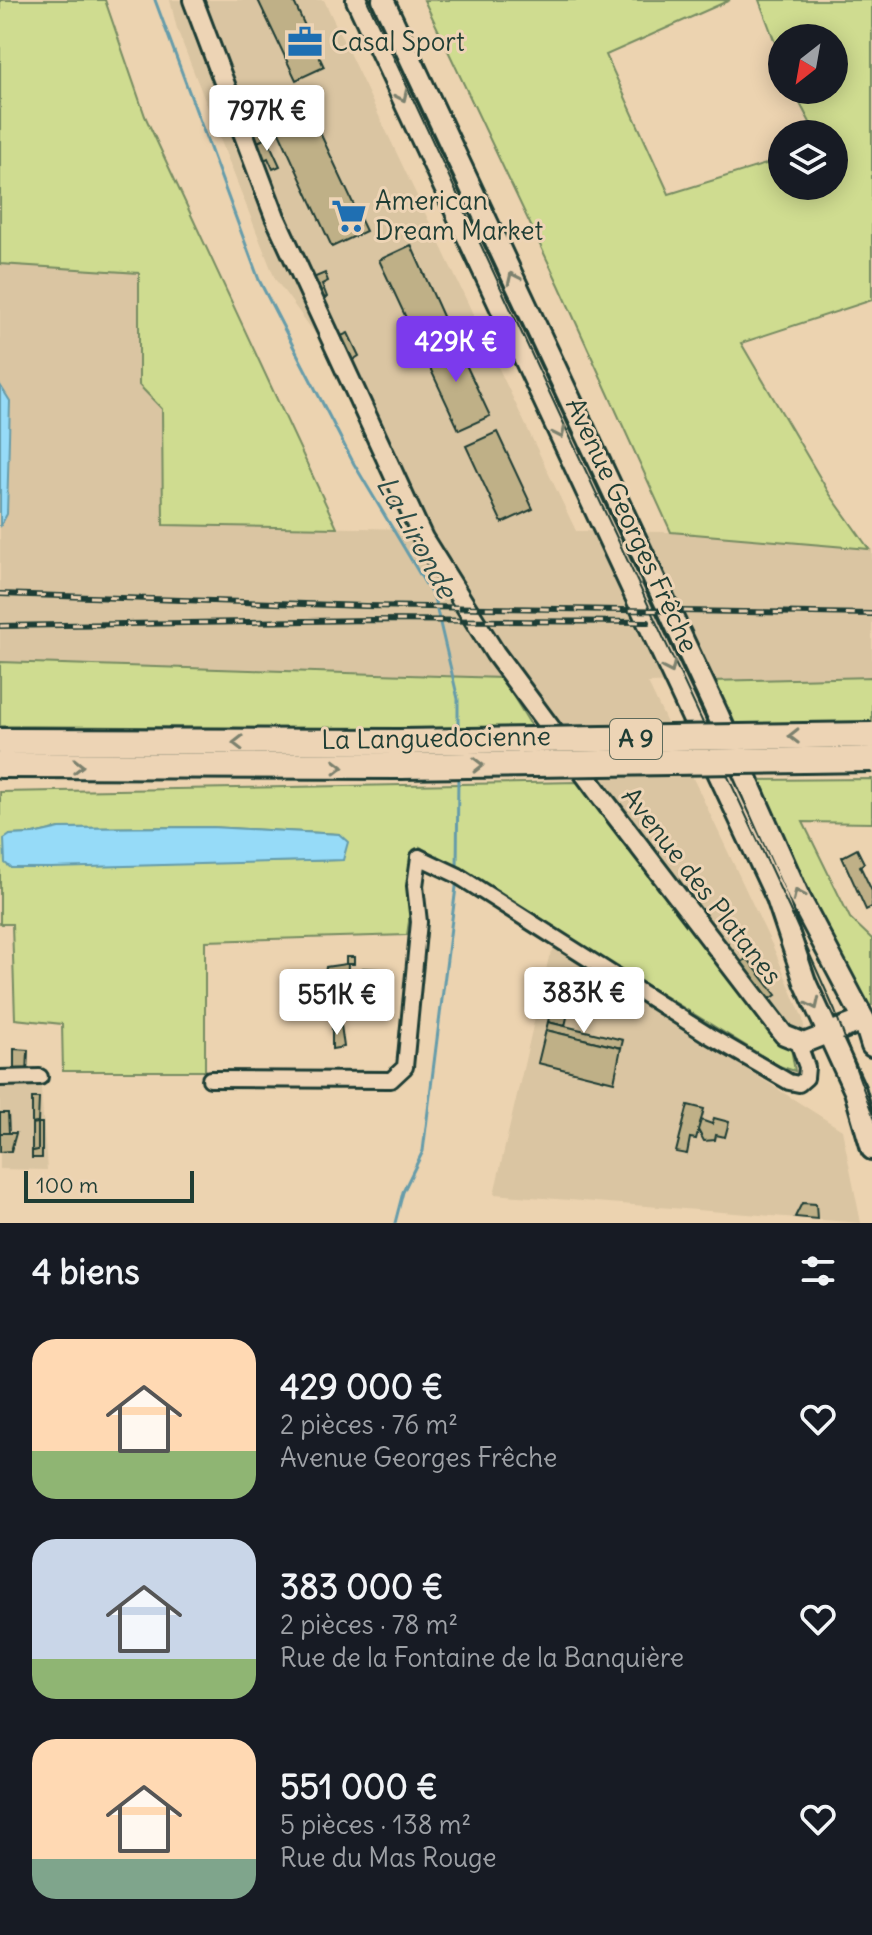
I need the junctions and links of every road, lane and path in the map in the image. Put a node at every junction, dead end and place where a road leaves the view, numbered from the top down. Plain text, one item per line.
1 (193, 0) edge
2 (357, 0) edge
3 (383, 0) edge
4 (872, 735) edge
5 (0, 741) edge
6 (400, 754) junction
7 (872, 759) edge
8 (0, 765) edge
9 (868, 1019) edge
10 (827, 1034) junction
11 (798, 1042) junction
12 (872, 1046) edge
13 (40, 1077) dead end
14 (0, 1078) edge
15 (210, 1079) dead end
16 (872, 1148) edge

1 - 11 street, Avenue des Platanes
2 -> 10 main road, Avenue Georges Frêche
9 -> 3 main road, Avenue Georges Frêche
4 -> 6 highway, La Languedocienne / A 9, bridge
6 -> 5 highway, La Languedocienne / A 9
6 -> 7 highway, La Languedocienne / A 9, bridge
8 -> 6 highway, La Languedocienne / A 9
9 - 10 main road
9 - 12 main road, Avenue Georges Frêche
10 - 11 street
10 - 16 main road, Avenue Georges Frêche
11 - 15 street
13 - 14 street

